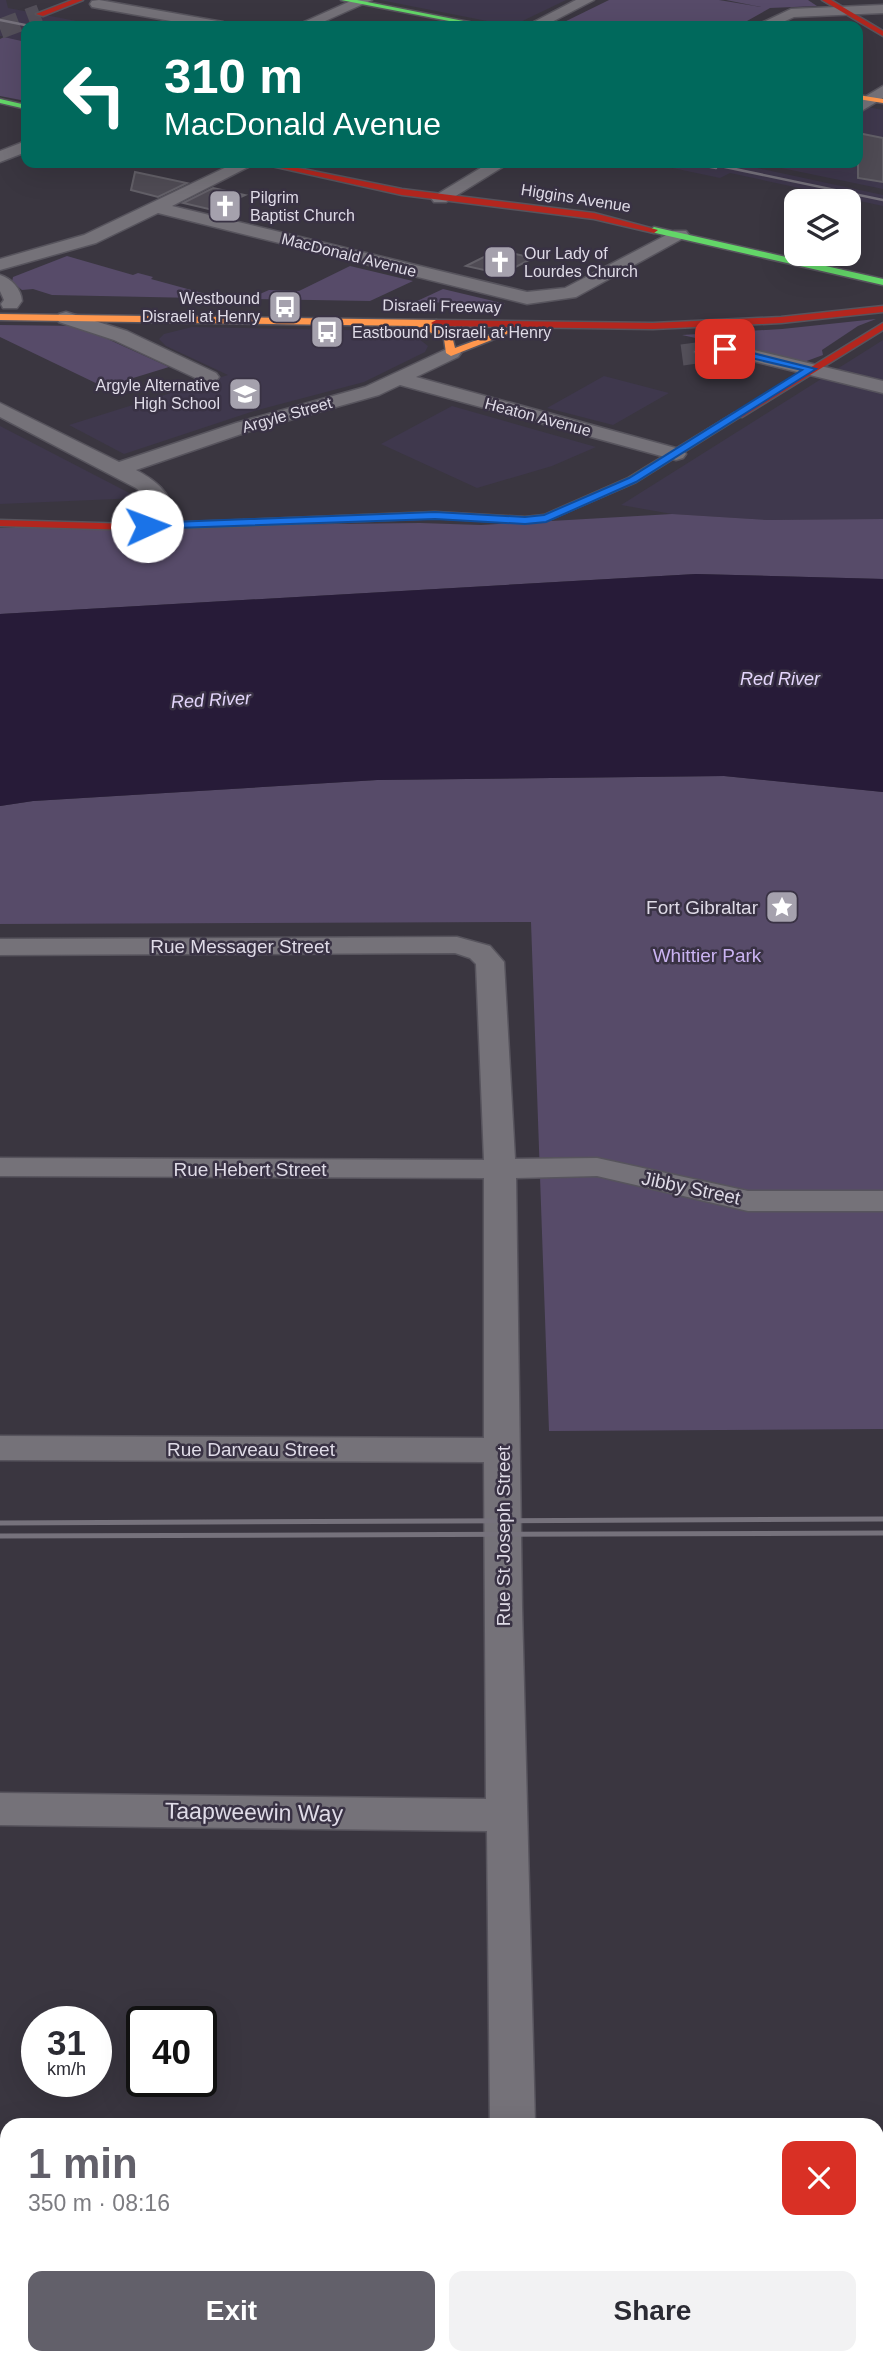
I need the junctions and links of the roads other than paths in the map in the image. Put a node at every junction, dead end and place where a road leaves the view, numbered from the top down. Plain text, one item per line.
1 (54, 0) edge
2 (79, 0) edge
3 (587, 0) edge
4 (826, 0) edge
5 (356, 1) edge
6 (97, 4) dead end
7 (883, 9) edge
8 (848, 12) junction
9 (194, 21) edge
10 (313, 21) edge
11 (459, 21) edge
12 (543, 21) edge
13 (773, 21) edge
14 (862, 21) edge
15 (863, 21) edge
16 (883, 34) edge
17 (0, 101) edge
18 (21, 106) edge
19 (0, 109) edge
20 (21, 113) edge
21 (21, 148) edge
22 (0, 157) edge
23 (237, 168) edge
24 (285, 168) edge
25 (492, 168) edge
26 (440, 198) junction
27 (155, 207) junction
28 (680, 235) junction
29 (90, 239) junction
30 (0, 265) edge
31 (0, 272) edge
32 (0, 281) edge
33 (883, 282) edge
34 (883, 300) edge
35 (3, 307) edge
36 (883, 309) edge
37 (839, 310) junction
38 (66, 318) junction
39 (164, 319) junction
40 (419, 323) junction
41 (551, 325) junction
42 (883, 326) edge
43 (140, 346) junction
44 (704, 352) tunnel mouth
45 (451, 353) junction
46 (811, 369) junction
47 (209, 377) dead end
48 (400, 379) junction
49 (883, 387) edge
50 (0, 410) edge
51 (676, 454) junction
52 (119, 469) junction
53 (603, 494) junction
54 (435, 515) junction
55 (555, 515) junction
56 (520, 520) junction
57 (0, 523) edge
58 (163, 526) junction
59 (0, 947) edge
60 (480, 952) joint
61 (0, 1167) edge
62 (500, 1169) junction
63 (883, 1201) edge
64 (0, 1448) edge
65 (502, 1450) junction
66 (0, 1809) edge
67 (509, 1815) junction
68 (513, 2118) edge

1 - 2 main road
3 - 12 street
4 - 8 main road
5 - 10 street
5 - 11 main road
6 - 9 street
7 - 8 street
8 - 13 street
8 - 14 main road
15 - 16 main road
17 - 18 main road
19 - 20 main road
21 - 22 street
23 - 27 street
24 - 26 main road, Higgins Avenue
25 - 26 street
26 - 28 main road, Higgins Avenue
27 - 28 street, MacDonald Avenue
27 - 29 street
28 - 33 main road, Higgins Avenue
29 - 30 street
29 - 31 street
32 - 35 street
34 - 37 main road, Disraeli Freeway
35 - 37 main road, Disraeli Freeway
35 - 38 main road, Disraeli Freeway
36 - 37 main road, Disraeli Freeway
37 - 41 main road, Disraeli Freeway
38 - 39 main road, Disraeli Freeway
38 - 43 street
39 - 40 main road, Disraeli Freeway
39 - 43 main road
40 - 41 main road, Disraeli Freeway
40 - 45 main road
41 - 45 main road
42 - 46 main road
43 - 47 street
44 - 46 street
45 - 48 street, Argyle Street
46 - 49 street
46 - 51 main road
48 - 51 street, Heaton Avenue
48 - 52 street, Argyle Street
50 - 52 street
51 - 53 main road
52 - 58 street
53 - 55 main road
53 - 55 main road
54 - 56 main road
54 - 56 main road
54 - 58 main road
55 - 56 main road
57 - 58 main road
59 - 60 street, Rue Messager Street
60 - 62 street, Rue St Joseph Street
61 - 62 street, Rue Hebert Street
62 - 63 street, Jibby Street
62 - 65 street, Rue St Joseph Street
64 - 65 street, Rue Darveau Street
65 - 67 street, Rue St Joseph Street
66 - 67 street, Taapweewin Way
67 - 68 street, Rue St Joseph Street

